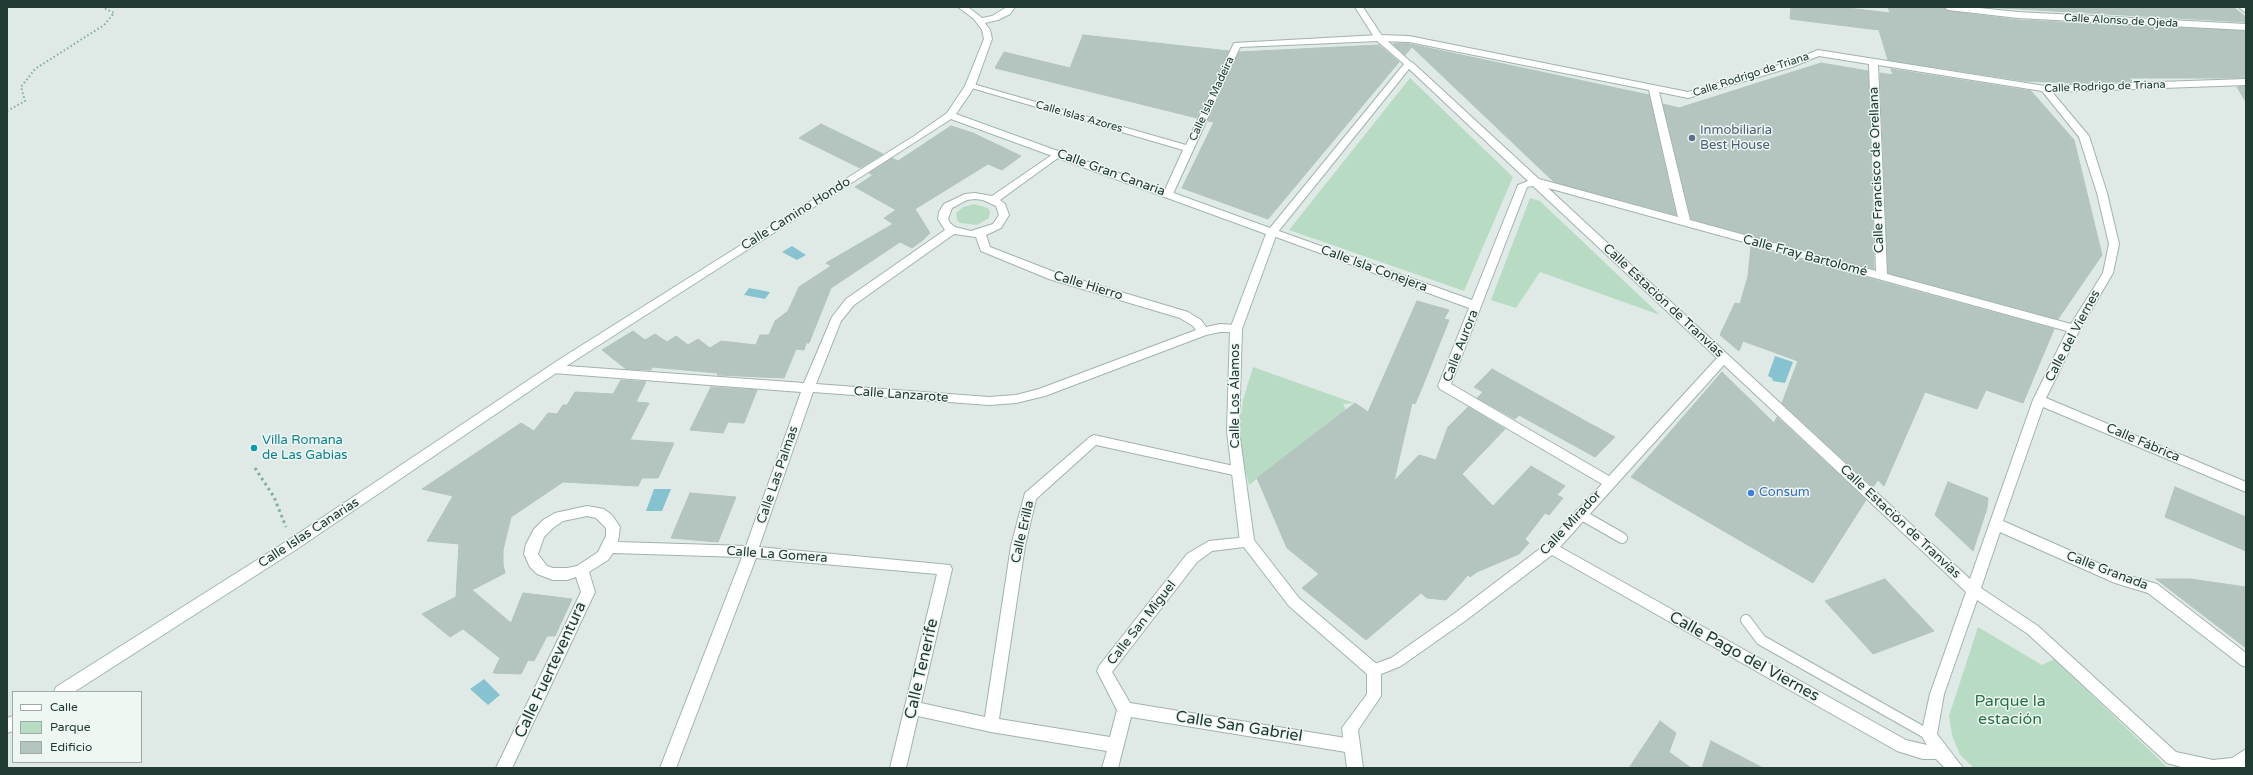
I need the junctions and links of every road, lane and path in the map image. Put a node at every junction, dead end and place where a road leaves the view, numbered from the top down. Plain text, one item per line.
1 (102, 7) edge
2 (962, 7) edge
3 (1011, 7) edge
4 (1359, 7) edge
5 (1948, 7) edge
6 (2243, 7) edge
7 (2246, 9) edge
8 (980, 21) junction
9 (2246, 28) edge
10 (1379, 38) junction
11 (1873, 63) junction
12 (1409, 64) junction
13 (2246, 82) edge
14 (970, 86) junction
15 (2045, 89) junction
16 (1654, 90) junction
17 (7, 111) edge
18 (950, 115) junction
19 (1189, 149) junction
20 (1059, 154) junction
21 (1537, 182) junction
22 (1168, 194) junction
23 (994, 200) junction
24 (1685, 223) junction
25 (952, 230) junction
26 (1272, 232) junction
27 (980, 233) junction
28 (1882, 277) junction
29 (1476, 306) junction
30 (1236, 329) junction
31 (2074, 329) junction
32 (1203, 332) junction
33 (1724, 359) junction
34 (553, 369) junction
35 (808, 389) junction
36 (2039, 400) junction
37 (255, 468) dead end
38 (1238, 471) junction
39 (1609, 482) junction
40 (2246, 487) edge
41 (1580, 514) junction
42 (1996, 524) junction
43 (1622, 538) dead end
44 (1247, 542) junction
45 (292, 545) junction
46 (609, 547) junction
47 (1551, 548) junction
48 (751, 552) junction
49 (945, 569) joint
50 (581, 570) junction
51 (1973, 590) junction
52 (1746, 620) dead end
53 (2246, 661) edge
54 (1374, 671) junction
55 (63, 691) edge
56 (913, 708) junction
57 (1125, 709) junction
58 (991, 725) junction
59 (1929, 735) junction
60 (1114, 745) junction
61 (1352, 746) junction
62 (1940, 752) junction
63 (2246, 756) edge
64 (504, 768) edge
65 (668, 768) edge
66 (898, 768) edge
67 (1110, 768) edge
68 (1355, 768) edge
69 (1955, 768) edge

1 - 17 path
2 - 8 street
3 - 8 street
4 - 10 street, Calle Estación de Tranvías
5 - 9 street, Calle Alonso de Ojeda
6 - 7 street
8 - 14 street, Calle Camino Hondo
10 - 12 street, Calle Estación de Tranvías
10 - 16 street, Calle Rodrigo de Triana
10 - 19 street, Calle Isla Madeira
11 - 15 street, Calle Rodrigo de Triana
11 - 16 street, Calle Rodrigo de Triana
11 - 28 street, Calle Francisco de Orellana
12 - 21 street, Calle Estación de Tranvías
12 - 26 street, Calle Los Álamos
13 - 15 street, Calle Rodrigo de Triana
14 - 18 street, Calle Camino Hondo
14 - 19 street, Calle Islas Azores
15 - 31 street, Calle del Viernes
16 - 24 street
18 - 20 street, Calle Gran Canaria
18 - 34 street, Calle Camino Hondo
19 - 22 street, Calle Isla Madeira
20 - 22 street, Calle Gran Canaria
20 - 23 street
21 - 24 street, Calle Fray Bartolomé
21 - 29 street, Calle Aurora
21 - 33 street, Calle Estación de Tranvías
22 - 26 street, Calle Gran Canaria
23 - 25 street
23 - 27 street
24 - 28 street, Calle Fray Bartolomé
25 - 27 street
25 - 35 street, Calle Las Palmas
26 - 29 street, Calle Isla Conejera
26 - 30 street, Calle Los Álamos
27 - 32 street, Calle Hierro
28 - 31 street, Calle Fray Bartolomé
29 - 39 street, Calle Aurora
30 - 32 street, Calle Lanzarote
30 - 38 street, Calle Los Álamos
31 - 36 street, Calle del Viernes
32 - 35 street, Calle Lanzarote
33 - 39 street, Calle Mirador
33 - 51 street, Calle Estación de Tranvías
34 - 35 street, Calle Lanzarote
34 - 45 street, Calle Islas Canarias
35 - 48 street, Calle Las Palmas
36 - 40 street, Calle Fábrica
36 - 42 street, Calle del Viernes
37 - 45 path
38 - 44 street, Calle Los Álamos
38 - 58 street, Calle Erilla
39 - 41 street, Calle Mirador
41 - 43 lane
41 - 47 street, Calle Mirador
42 - 51 street, Calle del Viernes
42 - 53 street, Calle Granada
44 - 54 street
44 - 57 street, Calle San Miguel
45 - 55 street, Calle Islas Canarias
46 - 48 street, Calle La Gomera
46 - 50 street
46 - 50 street
47 - 54 street, Calle Mirador
47 - 62 street, Calle Pago del Viernes
48 - 49 street, Calle La Gomera
48 - 65 street, Calle Las Palmas
49 - 56 street, Calle Tenerife
50 - 64 street, Calle Fuerteventura
51 - 59 street
51 - 63 street, Calle Estación de Tranvías
52 - 59 lane
54 - 61 street
56 - 58 street
56 - 66 street, Calle Tenerife
57 - 60 street
57 - 61 street, Calle San Gabriel
58 - 60 street
59 - 62 street
60 - 67 street
61 - 68 street
62 - 69 street

